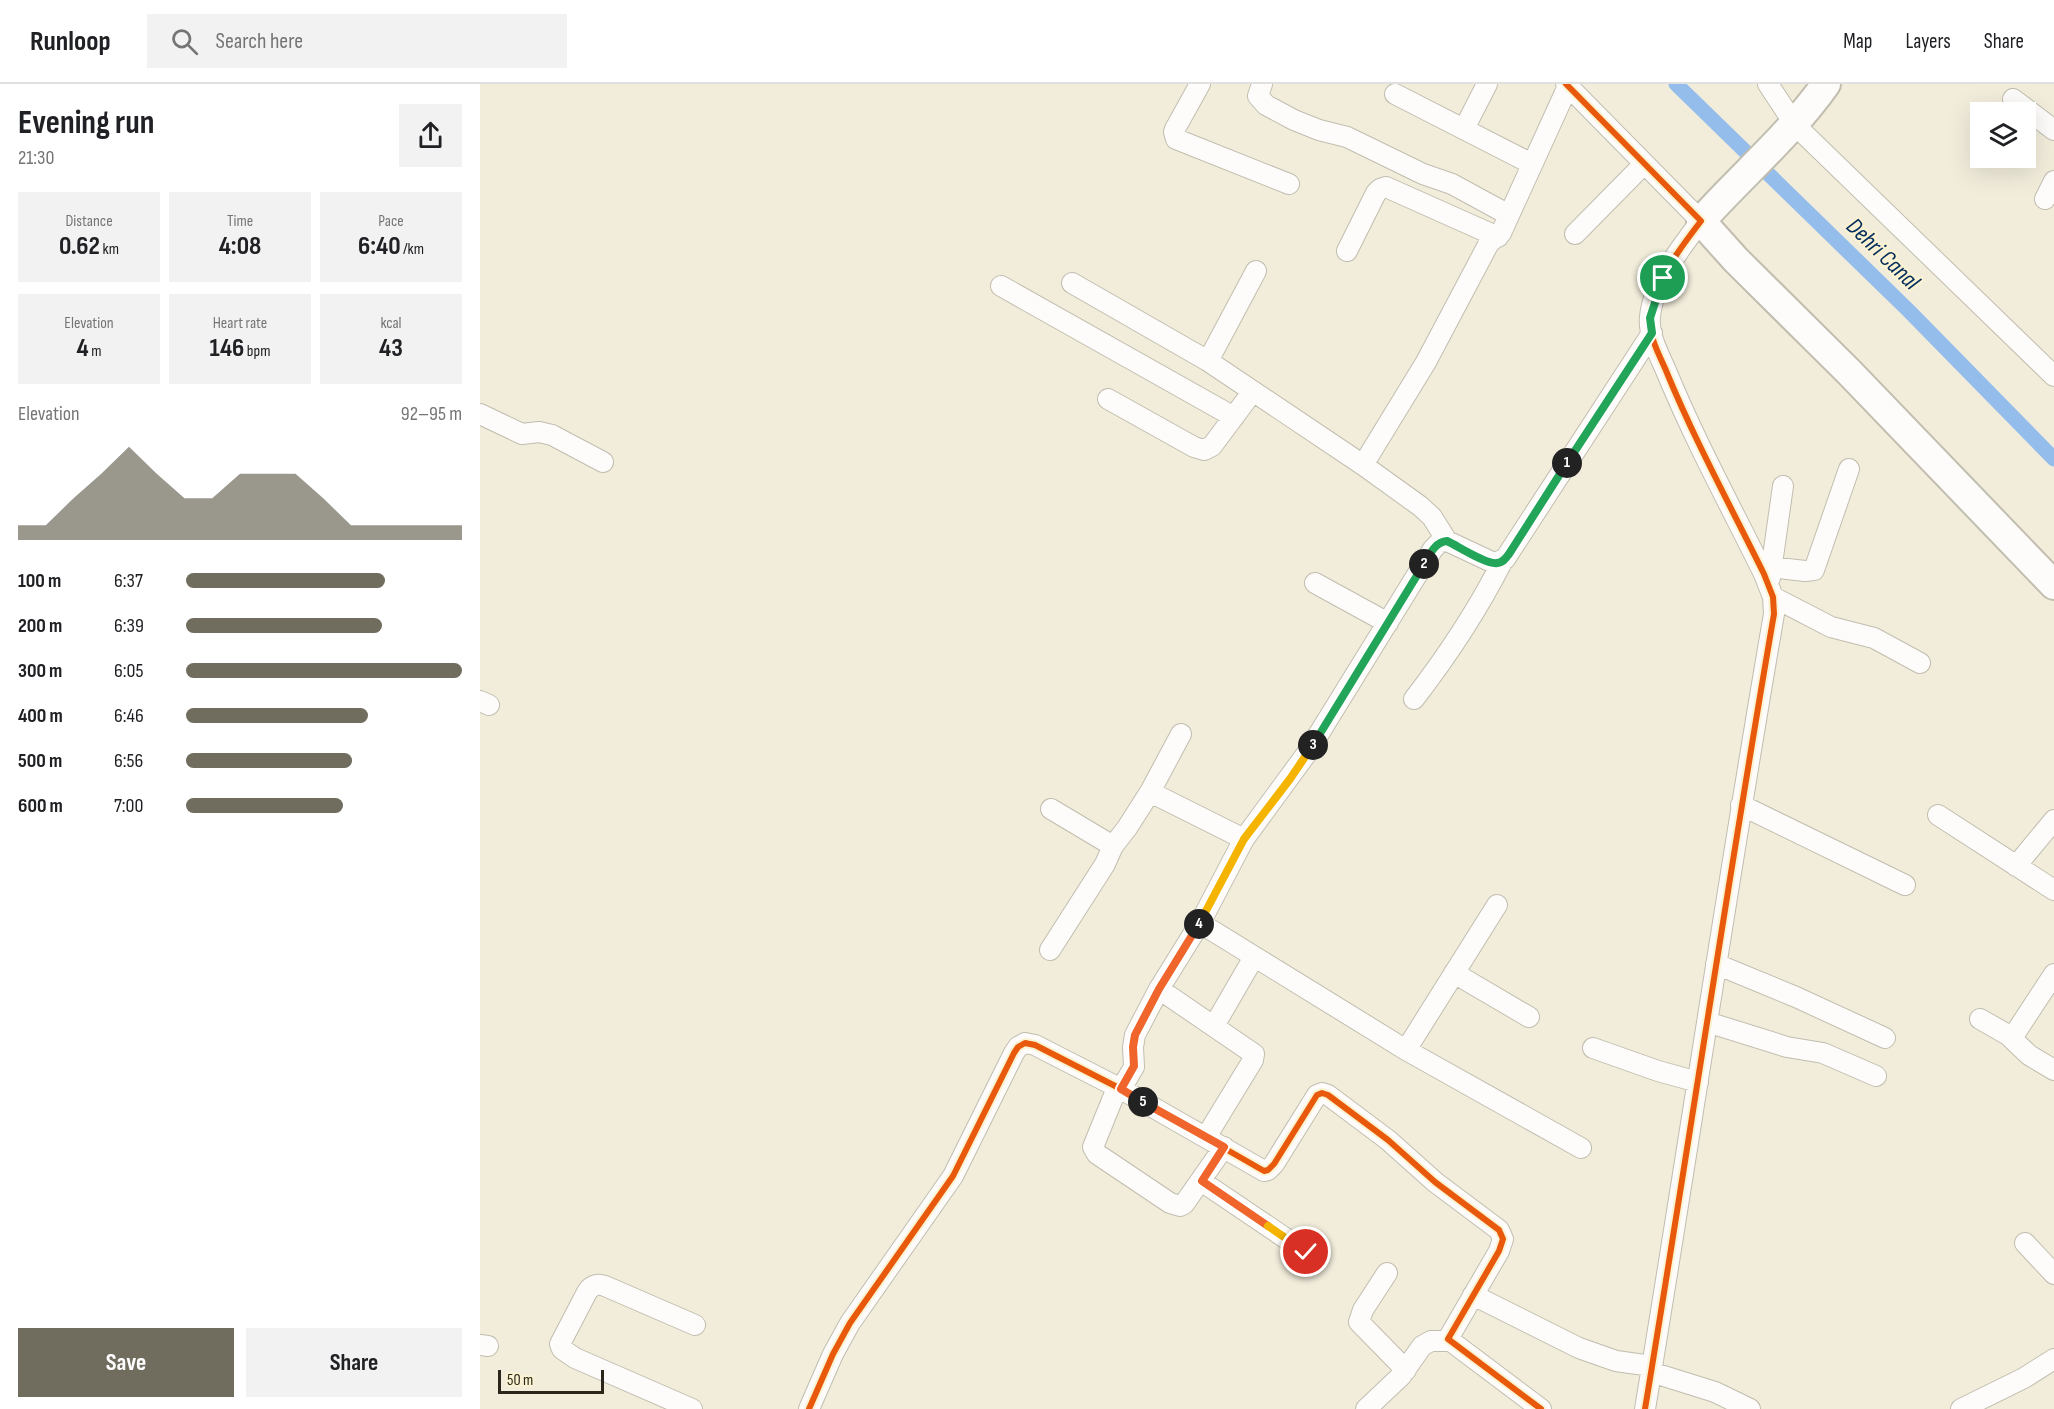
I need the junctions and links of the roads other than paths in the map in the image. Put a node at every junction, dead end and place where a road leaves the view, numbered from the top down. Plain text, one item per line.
1 (1200, 84) edge
2 (1262, 84) edge
3 (1487, 84) edge
4 (1768, 84) edge
5 (1826, 84) edge
6 (1567, 85) edge
7 (1395, 94) dead end
8 (2013, 99) dead end
9 (1464, 129) junction
10 (2054, 130) edge
11 (1788, 133) junction
12 (1532, 164) junction
13 (1644, 164) junction
14 (1289, 184) dead end
15 (1509, 214) junction
16 (1701, 221) junction
17 (1575, 234) dead end
18 (1498, 237) junction
19 (1347, 251) dead end
20 (1256, 271) dead end
21 (1072, 283) dead end
22 (1001, 286) dead end
23 (1652, 333) junction
24 (1208, 361) junction
25 (2054, 376) edge
26 (1253, 391) junction
27 (1108, 399) dead end
28 (480, 414) edge
29 (1233, 417) junction
30 (603, 462) dead end
31 (1364, 465) junction
32 (1849, 469) dead end
33 (1783, 486) dead end
34 (1447, 541) junction
35 (1502, 562) junction
36 (1315, 583) dead end
37 (1771, 583) junction
38 (2054, 585) edge
39 (1388, 623) junction
40 (1920, 663) dead end
41 (1414, 699) dead end
42 (1181, 734) dead end
43 (1150, 792) junction
44 (1741, 805) junction
45 (1051, 809) dead end
46 (1938, 814) dead end
47 (2054, 820) edge
48 (1244, 839) junction
49 (1113, 846) junction
50 (2016, 866) junction
51 (1905, 885) dead end
52 (2054, 890) edge
53 (1497, 905) dead end
54 (1200, 923) junction
55 (1050, 950) dead end
56 (1254, 957) junction
57 (1716, 964) junction
58 (1454, 973) junction
59 (2054, 974) edge
60 (1159, 989) junction
61 (1529, 1017) dead end
62 (1980, 1019) dead end
63 (1707, 1022) junction
64 (1214, 1026) junction
65 (1885, 1038) dead end
66 (2013, 1038) junction
67 (1593, 1048) dead end
68 (1406, 1050) junction
69 (2054, 1070) edge
70 (1876, 1076) dead end
71 (1698, 1082) junction
72 (1119, 1088) junction
73 (1206, 1137) junction
74 (1224, 1147) junction
75 (1581, 1148) dead end
76 (1202, 1181) junction
77 (2025, 1243) dead end
78 (1306, 1252) dead end
79 (1387, 1273) dead end
80 (2054, 1274) edge
81 (1473, 1295) junction
82 (695, 1325) dead end
83 (1449, 1341) junction
84 (2054, 1359) edge
85 (1652, 1369) junction
86 (1406, 1370) junction
87 (692, 1409) edge
88 (809, 1409) edge
89 (1366, 1409) edge
90 (1541, 1409) edge
91 (1645, 1409) edge
92 (1750, 1409) edge
93 (1961, 1409) edge

1 - 14 street
2 - 15 street
3 - 9 street
4 - 11 street
5 - 11 highway
6 - 12 street
6 - 13 street
7 - 9 street
8 - 10 street
9 - 12 street
11 - 16 highway
11 - 25 street
12 - 15 street
13 - 16 street
13 - 17 street
15 - 18 street
16 - 23 street
16 - 38 highway
18 - 19 street
18 - 31 street
20 - 24 street
21 - 24 street
22 - 29 street
23 - 35 street
23 - 37 street
24 - 26 street
26 - 29 street
26 - 31 street
27 - 29 street
28 - 30 street
31 - 34 street
32 - 37 street
33 - 37 street
34 - 35 street
34 - 39 street
35 - 41 street
36 - 39 street
37 - 40 street
37 - 44 street
39 - 48 street
42 - 43 street
43 - 48 street
43 - 49 street
44 - 51 street
44 - 57 street
45 - 49 street
46 - 50 street
47 - 50 street
48 - 54 street
49 - 55 street
50 - 52 street
53 - 58 street
54 - 56 street
54 - 60 street
56 - 64 street
56 - 68 street
57 - 63 street
57 - 65 street
58 - 61 street
58 - 68 street
59 - 66 street
60 - 64 street
60 - 72 street
62 - 66 street
63 - 70 street
63 - 71 street
64 - 73 street
66 - 69 street
67 - 71 street
68 - 75 street
71 - 85 street
72 - 73 street
72 - 76 street
72 - 88 street
73 - 74 street
74 - 76 street
74 - 81 street
76 - 78 street
77 - 80 street
79 - 86 street
81 - 83 street
81 - 85 street
82 - 87 street
83 - 86 street
83 - 90 street
84 - 93 street
85 - 91 street
85 - 92 street
86 - 89 street

